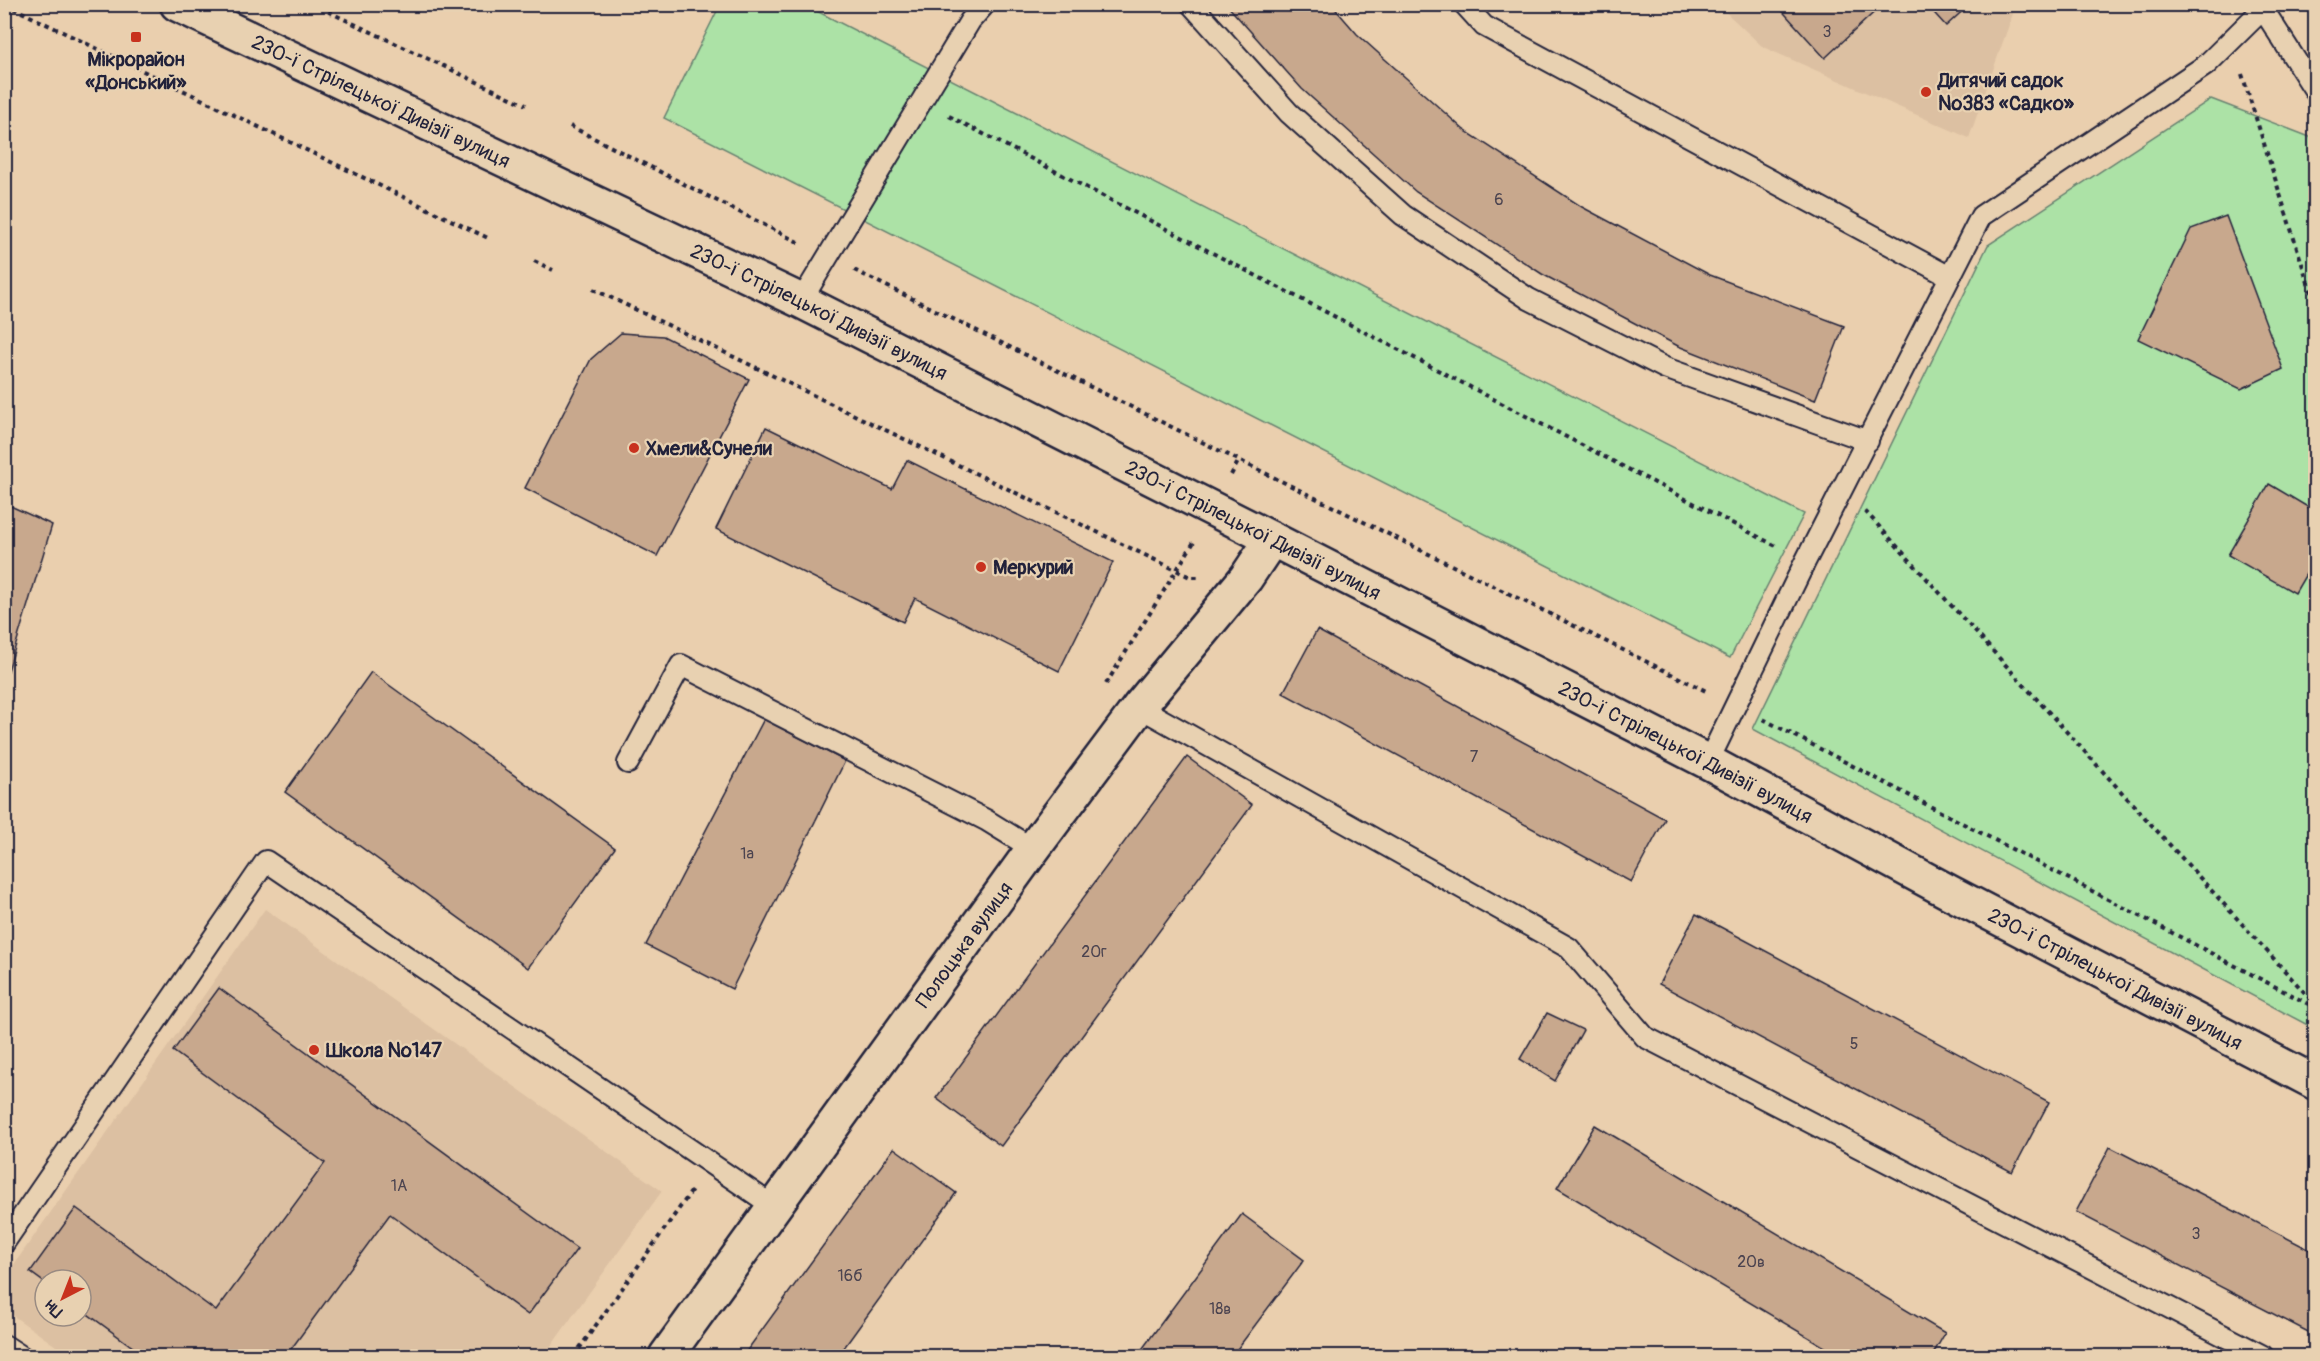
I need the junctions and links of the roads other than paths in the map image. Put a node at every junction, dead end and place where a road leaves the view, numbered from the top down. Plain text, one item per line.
1 (177, 4) edge
2 (985, 4) edge
3 (1191, 4) edge
4 (1464, 4) edge
5 (2265, 7) edge
6 (2316, 92) edge
7 (1950, 277) junction
8 (801, 301) junction
9 (1868, 441) junction
10 (1272, 539) junction
11 (1139, 706) junction
12 (1708, 762) junction
13 (628, 763) dead end
14 (1033, 849) junction
15 (2316, 1083) edge
16 (773, 1206) junction
17 (4, 1244) edge
18 (4, 1345) edge
19 (21, 1356) edge
20 (666, 1356) edge
21 (2263, 1356) edge

1 - 8 street, 230-ї Стрілецької Дивізії вулиця
2 - 8 lane
3 - 9 lane
4 - 7 lane
5 - 6 lane
5 - 7 lane
7 - 9 lane
8 - 10 street, 230-ї Стрілецької Дивізії вулиця
9 - 12 lane
10 - 11 street, Полоцька вулиця
10 - 12 street, 230-ї Стрілецької Дивізії вулиця
11 - 14 street, Полоцька вулиця
11 - 21 lane
12 - 15 street, 230-ї Стрілецької Дивізії вулиця
13 - 14 lane
14 - 16 street, Полоцька вулиця
16 - 17 lane
16 - 20 street, Полоцька вулиця
18 - 19 lane

